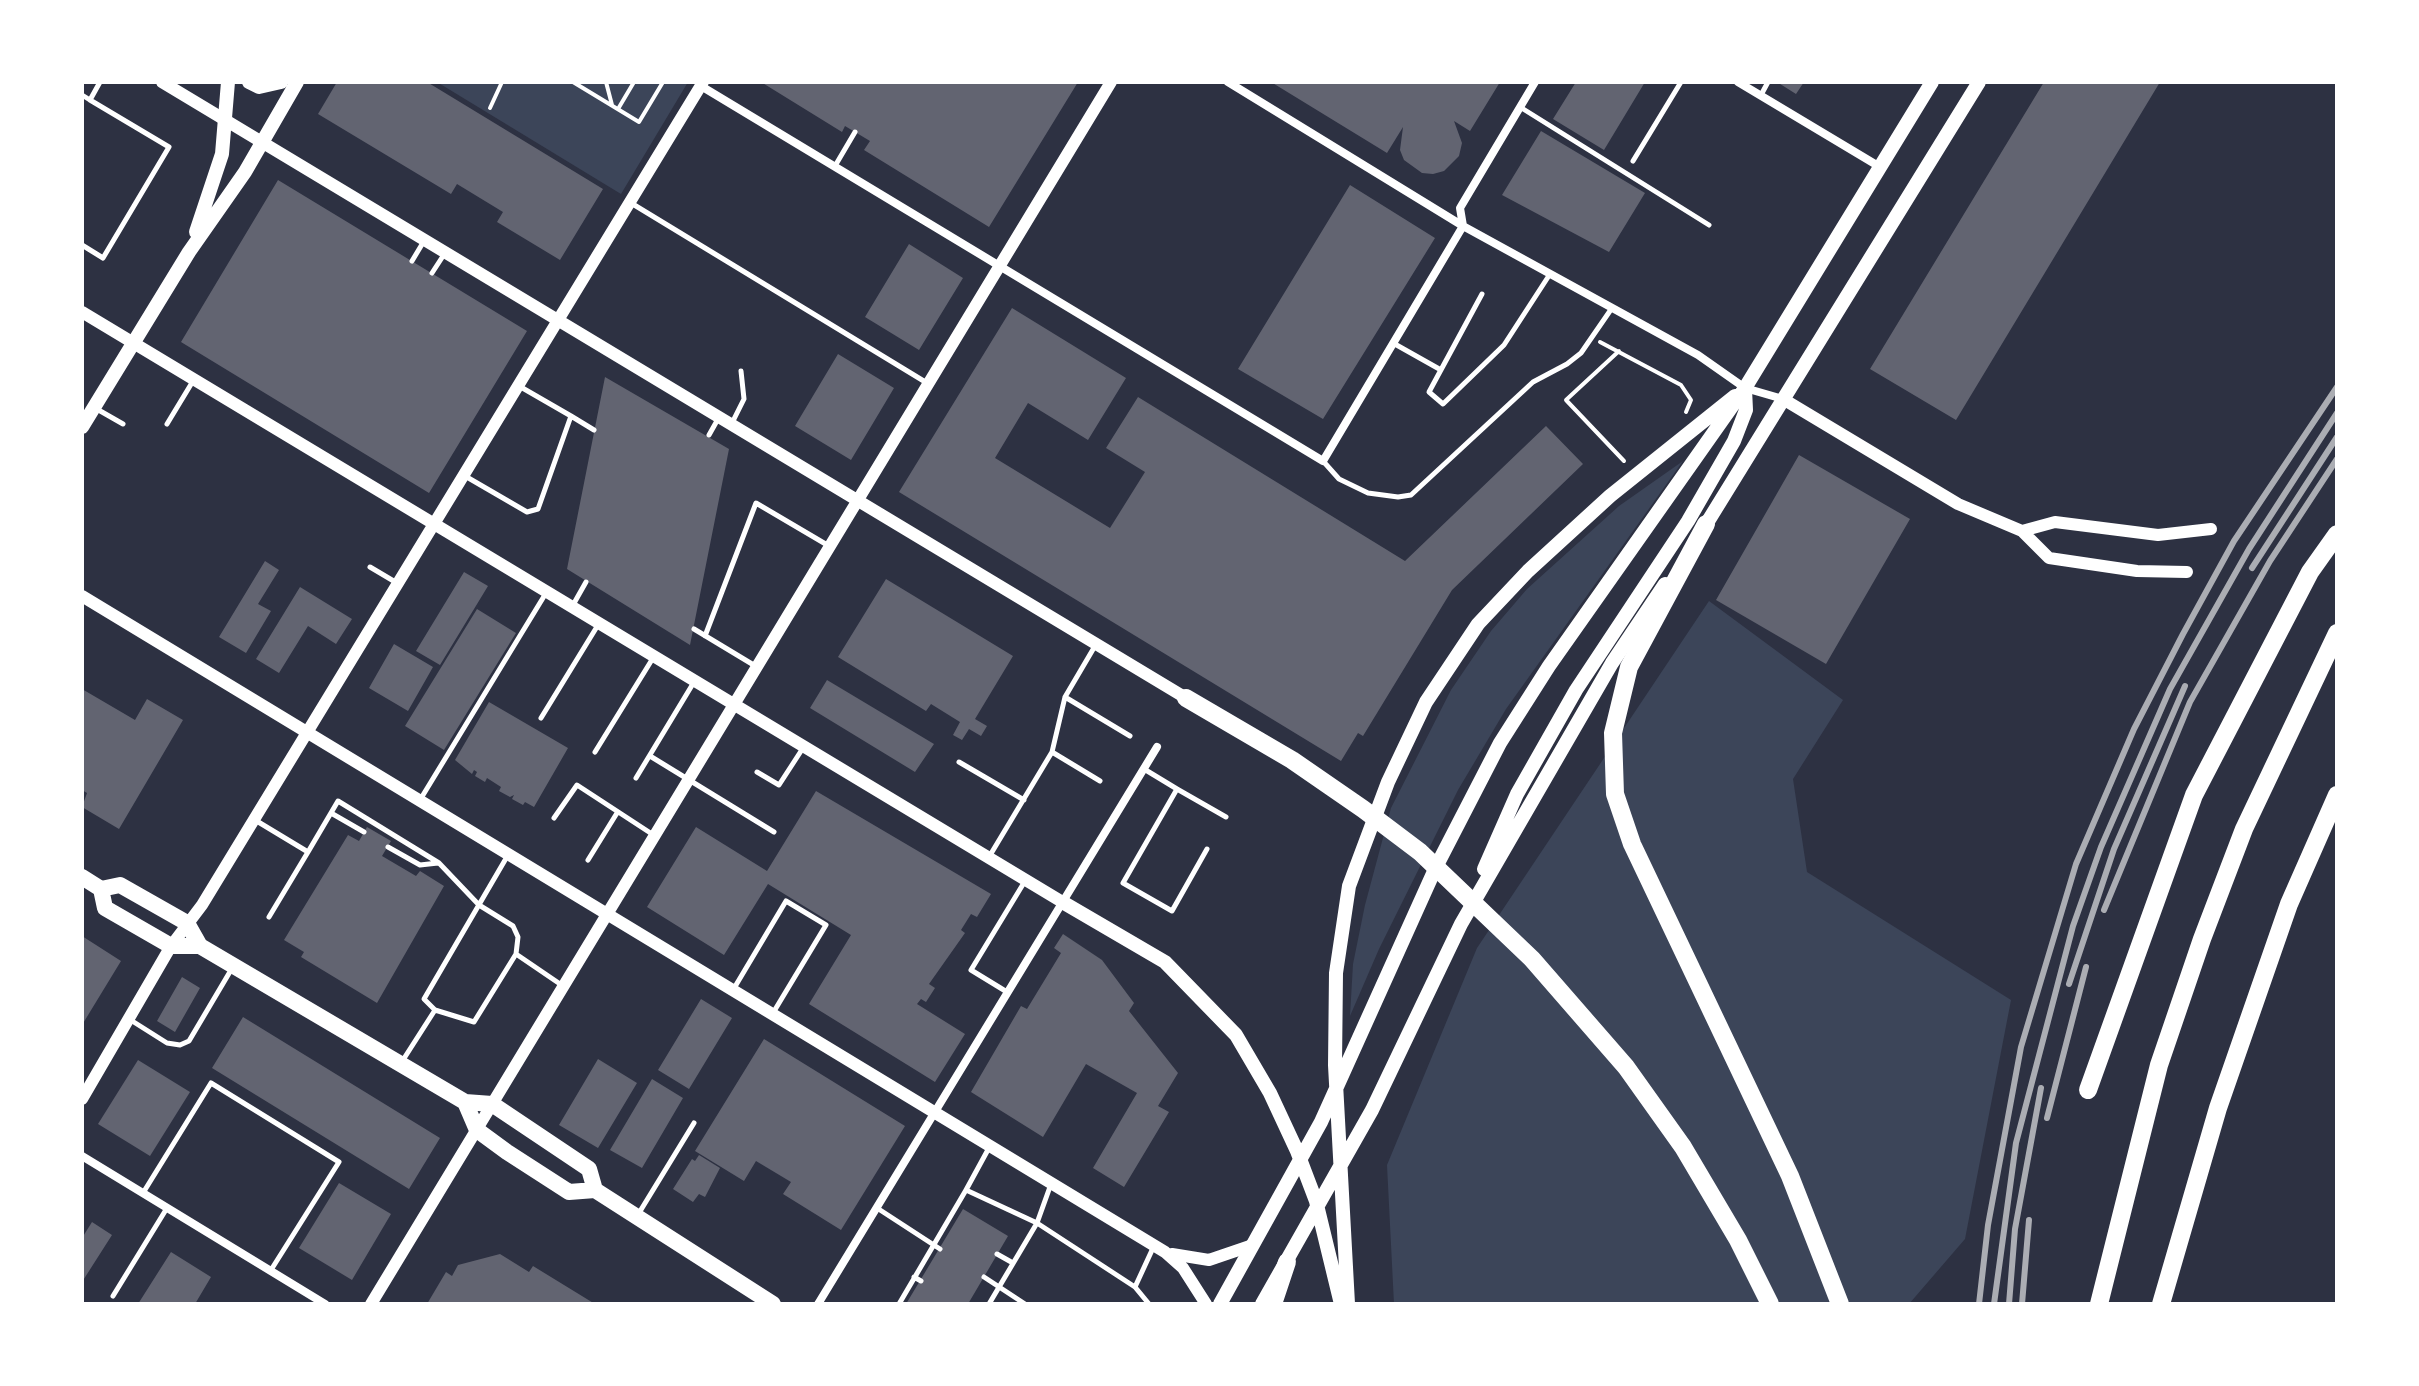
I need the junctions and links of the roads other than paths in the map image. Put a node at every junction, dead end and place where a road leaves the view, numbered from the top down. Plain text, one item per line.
1 (100, 82) edge
2 (162, 82) edge
3 (228, 82) edge
4 (249, 82) edge
5 (281, 82) edge
6 (297, 82) edge
7 (1111, 82) edge
8 (1228, 82) edge
9 (1535, 82) edge
10 (1681, 82) edge
11 (1738, 82) edge
12 (1768, 82) edge
13 (1932, 82) edge
14 (1979, 82) edge
15 (702, 84) edge
16 (82, 95) edge
17 (1761, 95) junction
18 (90, 100) junction
19 (1520, 107) junction
20 (226, 120) junction
21 (855, 132) dead end
22 (262, 142) junction
23 (1633, 161) dead end
24 (834, 166) junction
25 (1880, 167) junction
26 (630, 202) junction
27 (1709, 225) dead end
28 (1463, 226) junction
29 (425, 240) junction
30 (82, 245) edge
31 (189, 252) junction
32 (445, 252) junction
33 (412, 261) dead end
34 (1002, 268) junction
35 (432, 273) dead end
36 (1550, 274) junction
37 (1482, 294) dead end
38 (1612, 308) junction
39 (82, 312) edge
40 (558, 320) junction
41 (133, 343) junction
42 (1393, 343) junction
43 (1441, 370) junction
44 (741, 371) dead end
45 (194, 380) junction
46 (518, 385) junction
47 (930, 385) junction
48 (1745, 388) junction
49 (1783, 399) junction
50 (94, 407) junction
51 (571, 416) junction
52 (719, 417) junction
53 (123, 424) dead end
54 (167, 424) dead end
55 (731, 424) junction
56 (82, 427) edge
57 (594, 430) dead end
58 (709, 435) dead end
59 (1323, 461) junction
60 (464, 475) junction
61 (859, 501) junction
62 (1706, 524) junction
63 (433, 525) junction
64 (2211, 529) dead end
65 (2022, 531) junction
66 (2337, 534) edge
67 (832, 547) junction
68 (370, 567) dead end
69 (2187, 572) dead end
70 (586, 582) dead end
71 (398, 584) junction
72 (546, 593) junction
73 (82, 596) edge
74 (571, 608) junction
75 (599, 624) junction
76 (694, 629) dead end
77 (2337, 633) edge
78 (705, 636) junction
79 (1096, 644) junction
80 (653, 657) junction
81 (758, 668) junction
82 (694, 681) junction
83 (1065, 697) junction
84 (1186, 698) joint
85 (735, 706) junction
86 (541, 718) dead end
87 (307, 733) junction
88 (1130, 736) dead end
89 (803, 747) junction
90 (1157, 747) dead end
91 (595, 752) dead end
92 (1052, 752) junction
93 (650, 756) junction
94 (959, 762) dead end
95 (1144, 769) junction
96 (757, 772) dead end
97 (636, 778) dead end
98 (689, 780) junction
99 (1100, 781) dead end
100 (1177, 789) junction
101 (2337, 795) edge
102 (1024, 800) junction
103 (420, 801) junction
104 (331, 813) junction
105 (617, 813) junction
106 (1226, 817) dead end
107 (554, 818) dead end
108 (254, 820) junction
109 (364, 832) dead end
110 (774, 832) dead end
111 (656, 836) junction
112 (388, 847) dead end
113 (1207, 849) dead end
114 (308, 852) junction
115 (509, 854) junction
116 (989, 858) junction
117 (588, 860) dead end
118 (439, 863) junction
119 (82, 877) edge
120 (1026, 880) junction
121 (101, 889) junction
122 (1064, 903) junction
123 (479, 905) junction
124 (608, 914) junction
125 (269, 917) dead end
126 (187, 923) junction
127 (1461, 924) junction
128 (171, 946) junction
129 (200, 946) junction
130 (516, 954) junction
131 (233, 965) junction
132 (564, 987) junction
133 (733, 990) junction
134 (1009, 993) junction
135 (435, 1010) junction
136 (772, 1014) junction
137 (128, 1019) junction
138 (400, 1064) junction
139 (2088, 1090) dead end
140 (82, 1099) edge
141 (465, 1102) junction
142 (492, 1104) junction
143 (936, 1113) junction
144 (694, 1123) dead end
145 (477, 1130) junction
146 (990, 1146) junction
147 (82, 1156) edge
148 (1051, 1183) junction
149 (595, 1190) junction
150 (966, 1190) junction
151 (143, 1193) junction
152 (167, 1208) junction
153 (877, 1208) junction
154 (636, 1217) junction
155 (1037, 1223) junction
156 (1250, 1246) junction
157 (937, 1247) junction
158 (1160, 1248) junction
159 (997, 1254) dead end
160 (1287, 1262) junction
161 (1013, 1263) junction
162 (271, 1271) junction
163 (914, 1277) junction
164 (984, 1277) dead end
165 (921, 1281) dead end
166 (999, 1287) junction
167 (1135, 1287) junction
168 (113, 1296) dead end
169 (325, 1304) edge
170 (371, 1304) edge
171 (773, 1304) edge
172 (818, 1304) edge
173 (899, 1304) edge
174 (989, 1304) edge
175 (1025, 1304) edge
176 (1149, 1304) edge
177 (1206, 1304) edge
178 (1220, 1304) edge
179 (1262, 1304) edge
180 (1273, 1304) edge
181 (1341, 1304) edge
182 (1348, 1304) edge
183 (1770, 1304) edge
184 (1840, 1304) edge
185 (2099, 1304) edge
186 (2162, 1304) edge

1 - 18 lane
2 - 20 street
3 - 20 main road
4 - 5 main road
6 - 22 main road
7 - 34 street
8 - 28 street
9 - 19 street
10 - 23 lane
11 - 17 street
12 - 17 lane
13 - 25 main road
14 - 49 main road
15 - 24 street
15 - 26 street
16 - 18 lane
17 - 25 street
18 - 30 lane
19 - 27 lane
19 - 28 street
20 - 22 street
20 - 31 main road
21 - 24 lane
22 - 29 street
22 - 31 main road
24 - 34 street
25 - 48 main road
26 - 40 street
26 - 47 lane
28 - 36 street
28 - 42 street
29 - 32 street
29 - 33 lane
31 - 41 main road
32 - 35 lane
32 - 40 street
34 - 47 street
34 - 59 street
36 - 38 street
36 - 43 lane
37 - 43 lane
38 - 48 street
38 - 59 lane
39 - 41 street
40 - 46 street
40 - 52 street
41 - 45 street
41 - 50 main road
42 - 43 lane
42 - 59 street
44 - 55 lane
45 - 54 lane
45 - 63 street
46 - 51 lane
46 - 60 street
47 - 61 street
48 - 49 street
48 - 127 main road
48 - 156 main road
48 - 182 main road
49 - 62 main road
49 - 65 street
50 - 53 lane
50 - 56 main road
51 - 57 lane
51 - 60 lane
52 - 55 street
52 - 58 lane
55 - 61 street
60 - 63 street
61 - 67 street
61 - 79 street
62 - 127 main road
62 - 184 highway
63 - 71 street
63 - 72 street
64 - 65 street
65 - 69 street
66 - 139 highway
67 - 78 lane
67 - 81 street
68 - 71 lane
70 - 74 lane
71 - 87 street
72 - 74 street
72 - 103 lane
73 - 87 street
74 - 75 street
75 - 80 street
75 - 86 lane
76 - 78 lane
77 - 185 highway
78 - 81 lane
79 - 83 lane
79 - 84 street
80 - 82 street
80 - 91 lane
81 - 85 street
82 - 85 street
82 - 93 lane
83 - 88 lane
83 - 92 lane
84 - 183 highway
85 - 89 street
85 - 98 street
87 - 103 street
87 - 108 street
89 - 96 lane
89 - 116 street
90 - 95 street
92 - 99 lane
92 - 102 lane
93 - 97 lane
93 - 98 lane
94 - 102 lane
95 - 100 lane
95 - 122 street
98 - 110 lane
98 - 111 street
100 - 106 lane
100 - 113 lane
101 - 186 highway
102 - 116 lane
103 - 115 street
104 - 109 lane
104 - 114 lane
104 - 118 lane
105 - 107 lane
105 - 111 lane
105 - 117 lane
108 - 114 lane
108 - 126 street
111 - 124 street
112 - 118 lane
114 - 125 lane
115 - 123 lane
115 - 124 street
116 - 120 street
118 - 123 lane
119 - 121 main road
120 - 122 street
120 - 134 lane
121 - 126 main road
121 - 128 main road
122 - 134 street
122 - 181 main road
123 - 130 lane
123 - 135 lane
124 - 132 street
124 - 133 street
126 - 128 street
126 - 129 main road
127 - 160 main road
128 - 129 main road
128 - 137 street
129 - 131 main road
130 - 132 lane
130 - 135 lane
131 - 137 lane
131 - 138 main road
132 - 142 street
133 - 136 street
133 - 136 lane
134 - 143 street
135 - 138 lane
136 - 143 street
137 - 140 street
138 - 141 main road
141 - 142 main road
141 - 145 main road
142 - 145 street
142 - 149 main road
143 - 146 street
143 - 153 street
144 - 154 lane
145 - 149 main road
145 - 170 street
146 - 148 street
146 - 150 lane
147 - 151 street
148 - 155 lane
148 - 158 street
149 - 154 main road
150 - 155 lane
150 - 157 lane
151 - 152 street
151 - 162 lane
152 - 162 street
152 - 168 lane
153 - 157 lane
153 - 172 street
154 - 171 main road
155 - 161 lane
155 - 167 lane
156 - 158 street
156 - 178 main road
157 - 163 lane
158 - 167 lane
158 - 177 street
159 - 161 lane
160 - 179 main road
160 - 180 highway
161 - 166 lane
162 - 169 street
163 - 165 lane
163 - 173 lane
164 - 166 lane
166 - 174 lane
166 - 175 lane
167 - 176 lane

